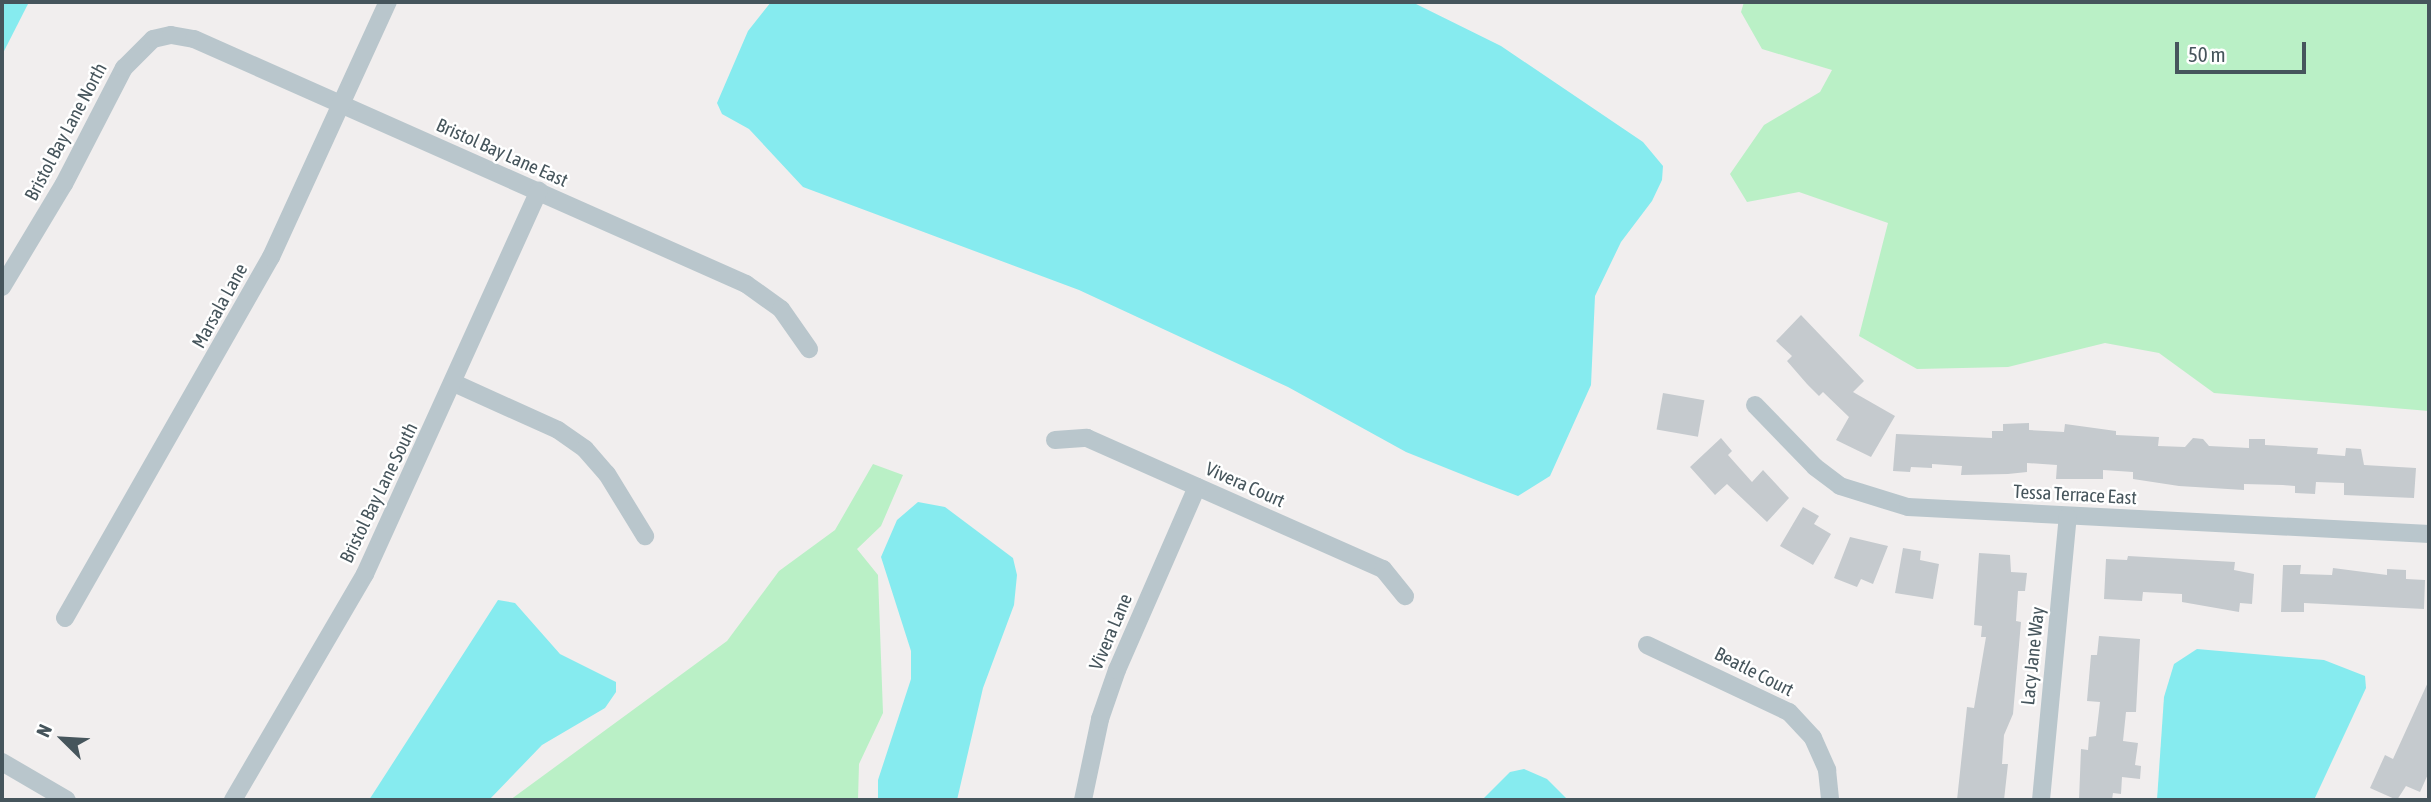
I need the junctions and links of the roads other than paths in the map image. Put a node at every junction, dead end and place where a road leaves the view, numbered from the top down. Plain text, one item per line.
1 (388, 2) edge
2 (153, 39) joint
3 (342, 106) junction
4 (539, 191) junction
5 (2, 287) edge
6 (809, 349) dead end
7 (454, 383) junction
8 (1755, 405) dead end
9 (1055, 440) dead end
10 (1197, 487) junction
11 (2068, 517) junction
12 (2429, 534) edge
13 (645, 536) dead end
14 (1405, 596) dead end
15 (65, 618) dead end
16 (1647, 645) dead end
17 (2, 762) edge
18 (67, 800) edge
19 (233, 800) edge
20 (1083, 800) edge
21 (1830, 800) edge
22 (2040, 800) edge

1 - 3 street, Marsala Lane
2 - 3 street, Bristol Bay Lane East
2 - 5 street, Bristol Bay Lane North
3 - 4 street, Bristol Bay Lane East
3 - 15 street, Marsala Lane
4 - 6 street, Bristol Bay Lane East
4 - 7 street, Bristol Bay Lane South
7 - 13 street
7 - 19 street, Bristol Bay Lane South
8 - 11 street, Tessa Terrace East
9 - 10 street, Vivera Court
10 - 14 street, Vivera Court
10 - 20 street, Vivera Lane
11 - 12 street, Tessa Terrace East
11 - 22 street, Lacy Jane Way
16 - 21 street, Beatle Court
17 - 18 street

